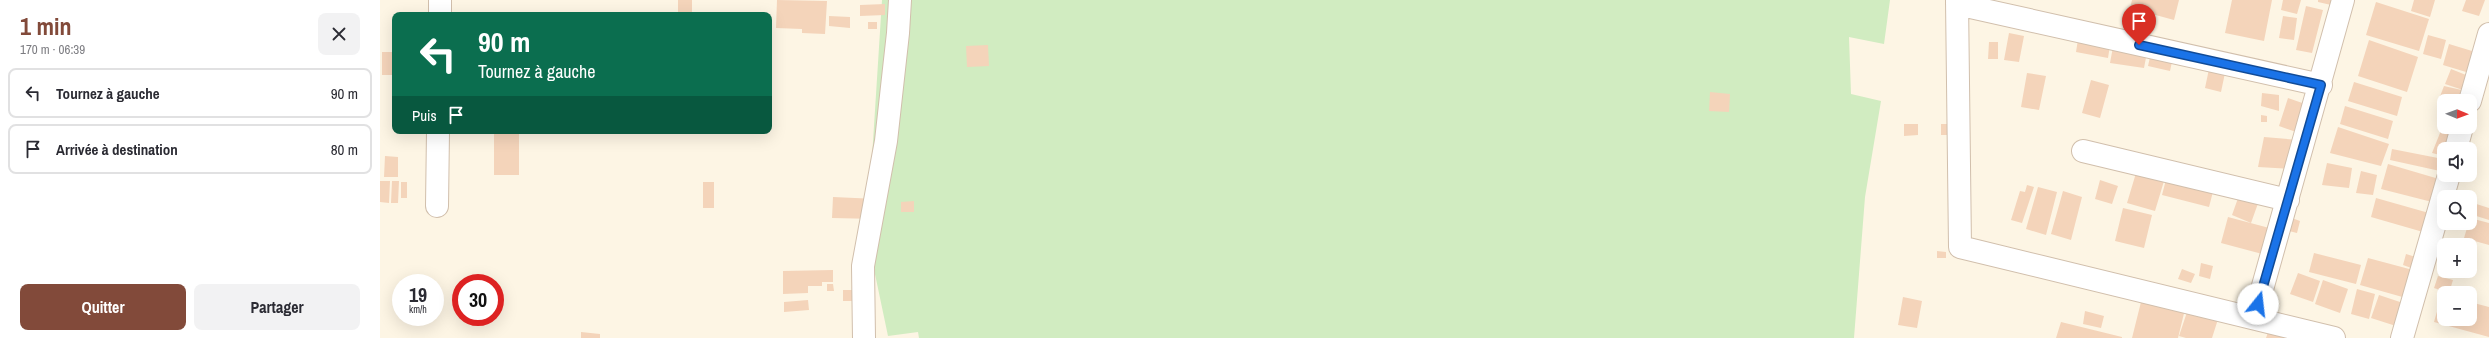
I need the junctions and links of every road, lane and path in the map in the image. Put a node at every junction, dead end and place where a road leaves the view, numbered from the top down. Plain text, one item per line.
1 (440, 0) edge
2 (900, 0) edge
3 (2343, 0) edge
4 (1957, 2) edge
5 (440, 12) edge
6 (2489, 34) edge
7 (2321, 85) junction
8 (2472, 94) edge
9 (438, 134) edge
10 (2082, 152) dead end
11 (2447, 182) edge
12 (2288, 200) junction
13 (437, 206) dead end
14 (2254, 318) junction
15 (864, 338) edge
16 (2334, 338) edge
17 (2402, 338) edge

1 - 5 street
2 - 15 street
3 - 7 street
4 - 7 street
4 - 14 street
6 - 8 street
7 - 12 street
9 - 13 street
10 - 12 street
11 - 17 street
12 - 14 street
14 - 16 street

